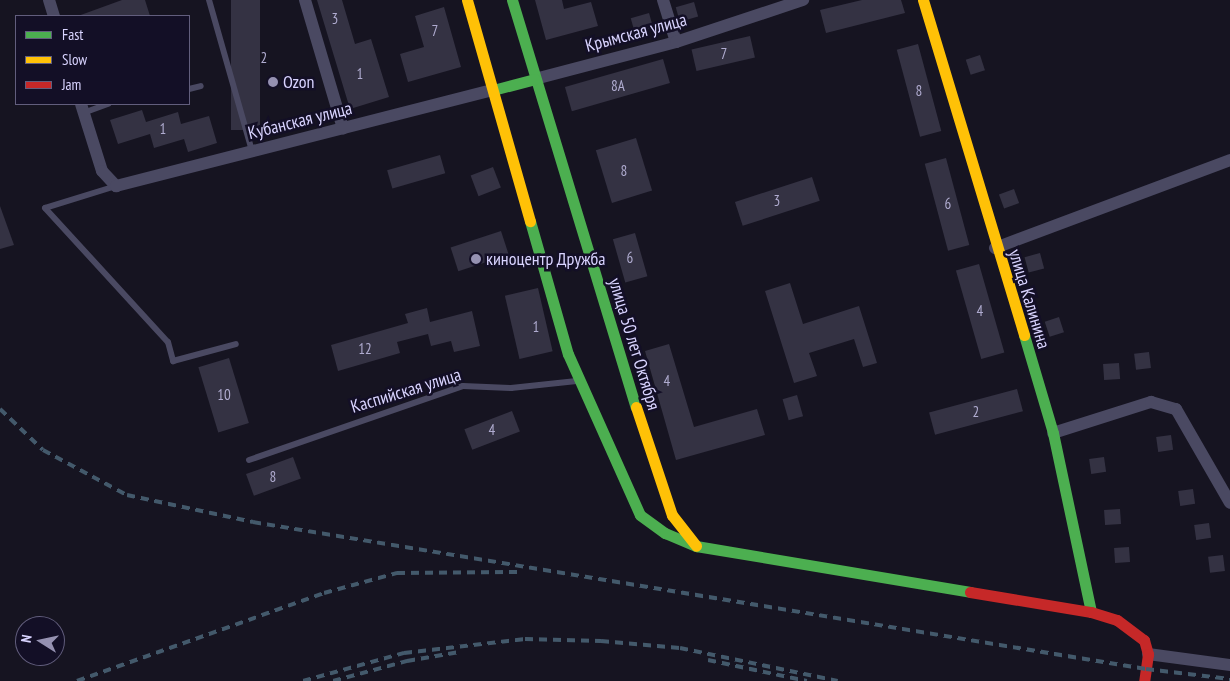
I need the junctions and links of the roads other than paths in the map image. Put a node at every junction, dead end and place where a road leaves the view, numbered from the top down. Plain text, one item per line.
1 (49, 0) edge
2 (209, 0) edge
3 (304, 0) edge
4 (467, 0) edge
5 (512, 0) edge
6 (663, 0) edge
7 (803, 0) edge
8 (922, 0) edge
9 (54, 15) edge
10 (676, 42) junction
11 (535, 79) junction
12 (201, 86) dead end
13 (190, 89) edge
14 (493, 90) junction
15 (102, 105) edge
16 (82, 108) edge
17 (343, 128) junction
18 (252, 151) junction
19 (1230, 160) edge
20 (116, 186) junction
21 (995, 248) junction
22 (236, 344) dead end
23 (579, 380) junction
24 (1053, 433) junction
25 (249, 460) dead end
26 (1230, 503) edge
27 (696, 546) junction
28 (1091, 612) junction
29 (1148, 654) junction
30 (1230, 665) edge
31 (1144, 681) edge

1 - 9 street
2 - 18 lane
3 - 17 street
4 - 14 street
5 - 11 street, улица 50 лет Октября
6 - 10 street
7 - 10 street, Крымская улица
8 - 21 street, улица Калинина
10 - 11 street, Крымская улица
11 - 14 street
11 - 27 street, улица 50 лет Октября
12 - 13 lane
14 - 17 street, Кубанская улица
14 - 23 street
15 - 16 lane
16 - 20 street
17 - 18 street, Кубанская улица
18 - 20 street, Кубанская улица
19 - 21 street
20 - 22 lane
21 - 24 street, улица Калинина
23 - 25 lane, Каспийская улица
23 - 27 street
24 - 26 street
24 - 28 street, улица Калинина
27 - 28 street
28 - 29 street
29 - 30 street
29 - 31 street

